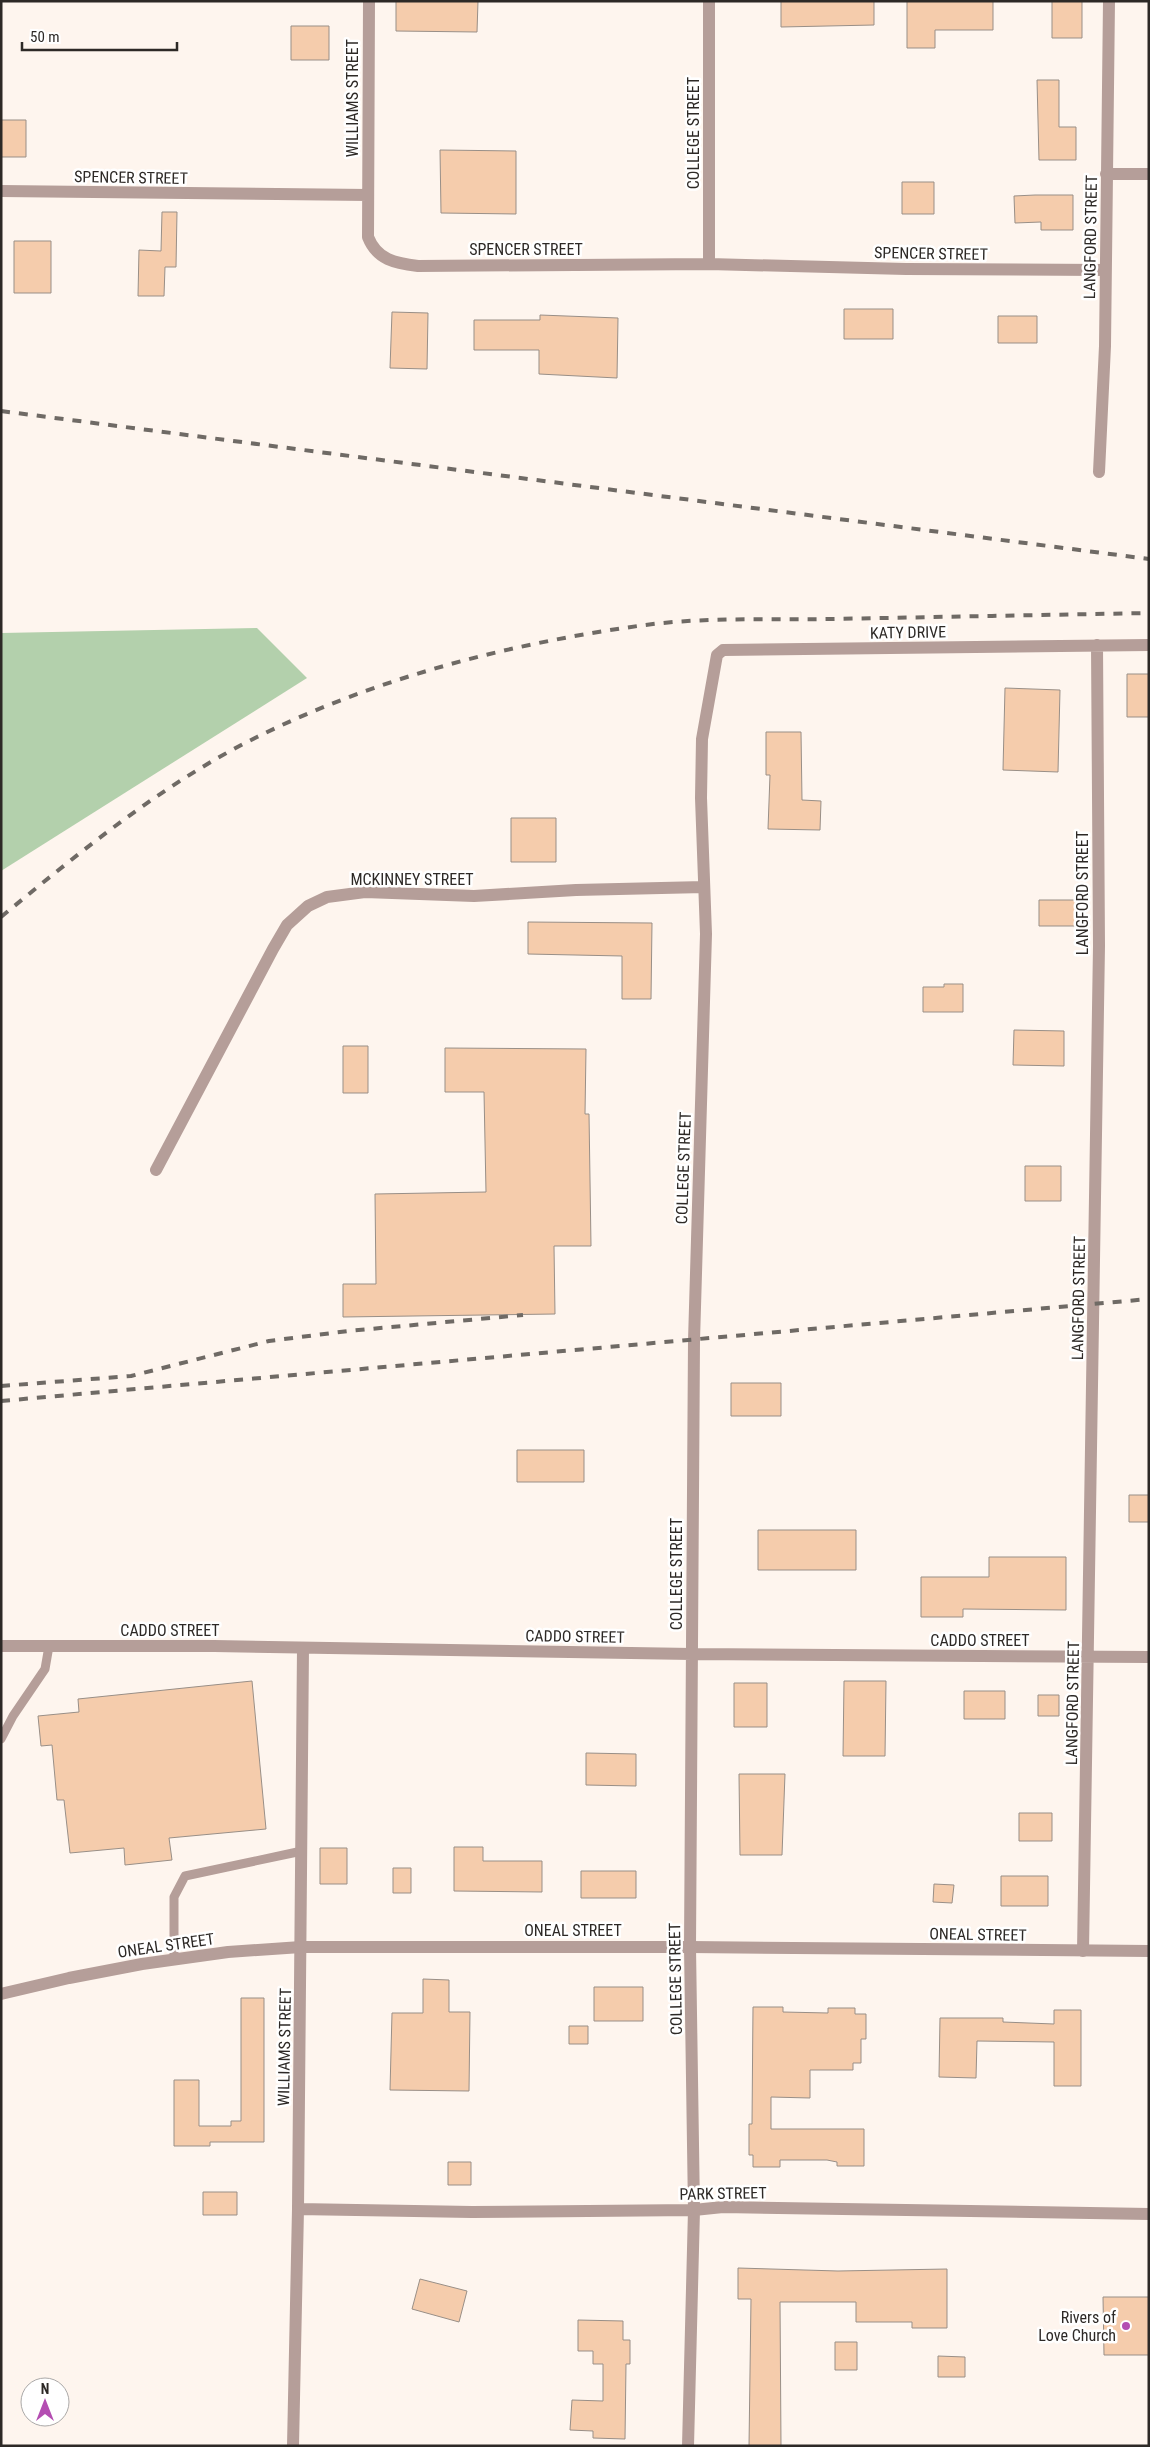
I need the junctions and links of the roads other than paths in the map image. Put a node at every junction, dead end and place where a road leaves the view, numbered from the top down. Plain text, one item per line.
1 (369, 1) edge
2 (709, 1) edge
3 (1109, 1) edge
4 (1106, 174) junction
5 (1149, 174) edge
6 (1, 191) edge
7 (368, 195) junction
8 (709, 264) junction
9 (1105, 270) junction
10 (1099, 472) dead end
11 (1097, 645) junction
12 (1149, 645) edge
13 (708, 702) joint
14 (704, 887) junction
15 (156, 1170) dead end
16 (5, 1645) edge
17 (49, 1646) junction
18 (303, 1648) junction
19 (692, 1654) junction
20 (1089, 1657) junction
21 (1149, 1657) edge
22 (1, 1738) edge
23 (302, 1851) junction
24 (301, 1946) junction
25 (690, 1946) junction
26 (1083, 1951) junction
27 (1149, 1951) edge
28 (174, 1960) junction
29 (1, 1994) edge
30 (298, 2209) junction
31 (694, 2210) junction
32 (1149, 2214) edge
33 (293, 2446) edge
34 (688, 2446) edge

1 - 7 street, WILLIAMS STREET
2 - 8 street, COLLEGE STREET
3 - 4 street, LANGFORD STREET
4 - 5 street
4 - 9 street, LANGFORD STREET
6 - 7 street, SPENCER STREET
7 - 8 street, SPENCER STREET
8 - 9 street, SPENCER STREET
9 - 10 street, LANGFORD STREET
11 - 12 street, KATY DRIVE
11 - 13 street, KATY DRIVE
11 - 20 street, LANGFORD STREET
13 - 14 street, COLLEGE STREET
14 - 15 street, MCKINNEY STREET
14 - 19 street, COLLEGE STREET
16 - 17 street, CADDO STREET
17 - 18 street, CADDO STREET
17 - 22 lane
18 - 19 street, CADDO STREET
18 - 23 street, WILLIAMS STREET
19 - 20 street, CADDO STREET
19 - 25 street, COLLEGE STREET
20 - 21 street, CADDO STREET
20 - 26 street, LANGFORD STREET
23 - 24 street, WILLIAMS STREET
23 - 28 lane
24 - 25 street, ONEAL STREET
24 - 28 street, ONEAL STREET
24 - 30 street, WILLIAMS STREET
25 - 26 street, ONEAL STREET
25 - 31 street, COLLEGE STREET
26 - 27 street, ONEAL STREET
28 - 29 street, ONEAL STREET
30 - 31 street, PARK STREET
30 - 33 street, WILLIAMS STREET
31 - 32 street, PARK STREET
31 - 34 street, COLLEGE STREET

